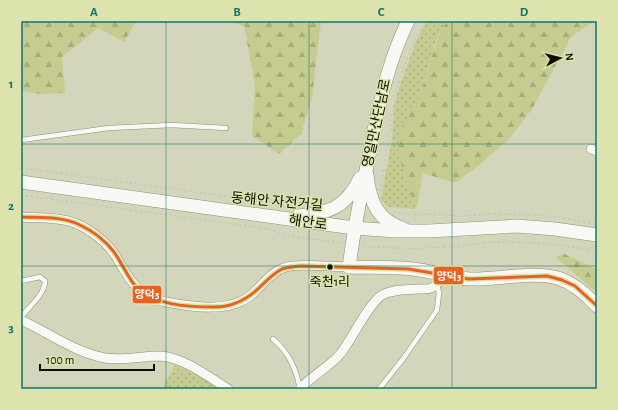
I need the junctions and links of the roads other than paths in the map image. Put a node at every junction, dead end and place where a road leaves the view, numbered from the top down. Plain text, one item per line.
1 (408, 21) edge
2 (226, 128) dead end
3 (21, 140) edge
4 (366, 166) junction
5 (21, 182) edge
6 (21, 217) edge
7 (281, 218) junction
8 (354, 228) junction
9 (412, 231) junction
10 (597, 235) edge
11 (349, 267) junction
12 (439, 280) junction
13 (21, 281) edge
14 (597, 306) edge
15 (21, 317) edge
16 (21, 320) edge
17 (273, 339) dead end
18 (228, 389) edge
19 (300, 389) edge
20 (379, 389) edge

1 - 4 street, 영일만산단남로
2 - 3 lane
4 - 7 street
4 - 8 street, 영일만산단남로
4 - 9 street
5 - 7 street, 해안로
6 - 11 street
7 - 8 street, 해안로
8 - 9 street, 해안로
8 - 11 street, 영일만산단남로
9 - 10 street, 해안로
11 - 12 street
12 - 14 street
12 - 19 street
12 - 20 lane
13 - 15 lane
16 - 18 street
17 - 19 lane

